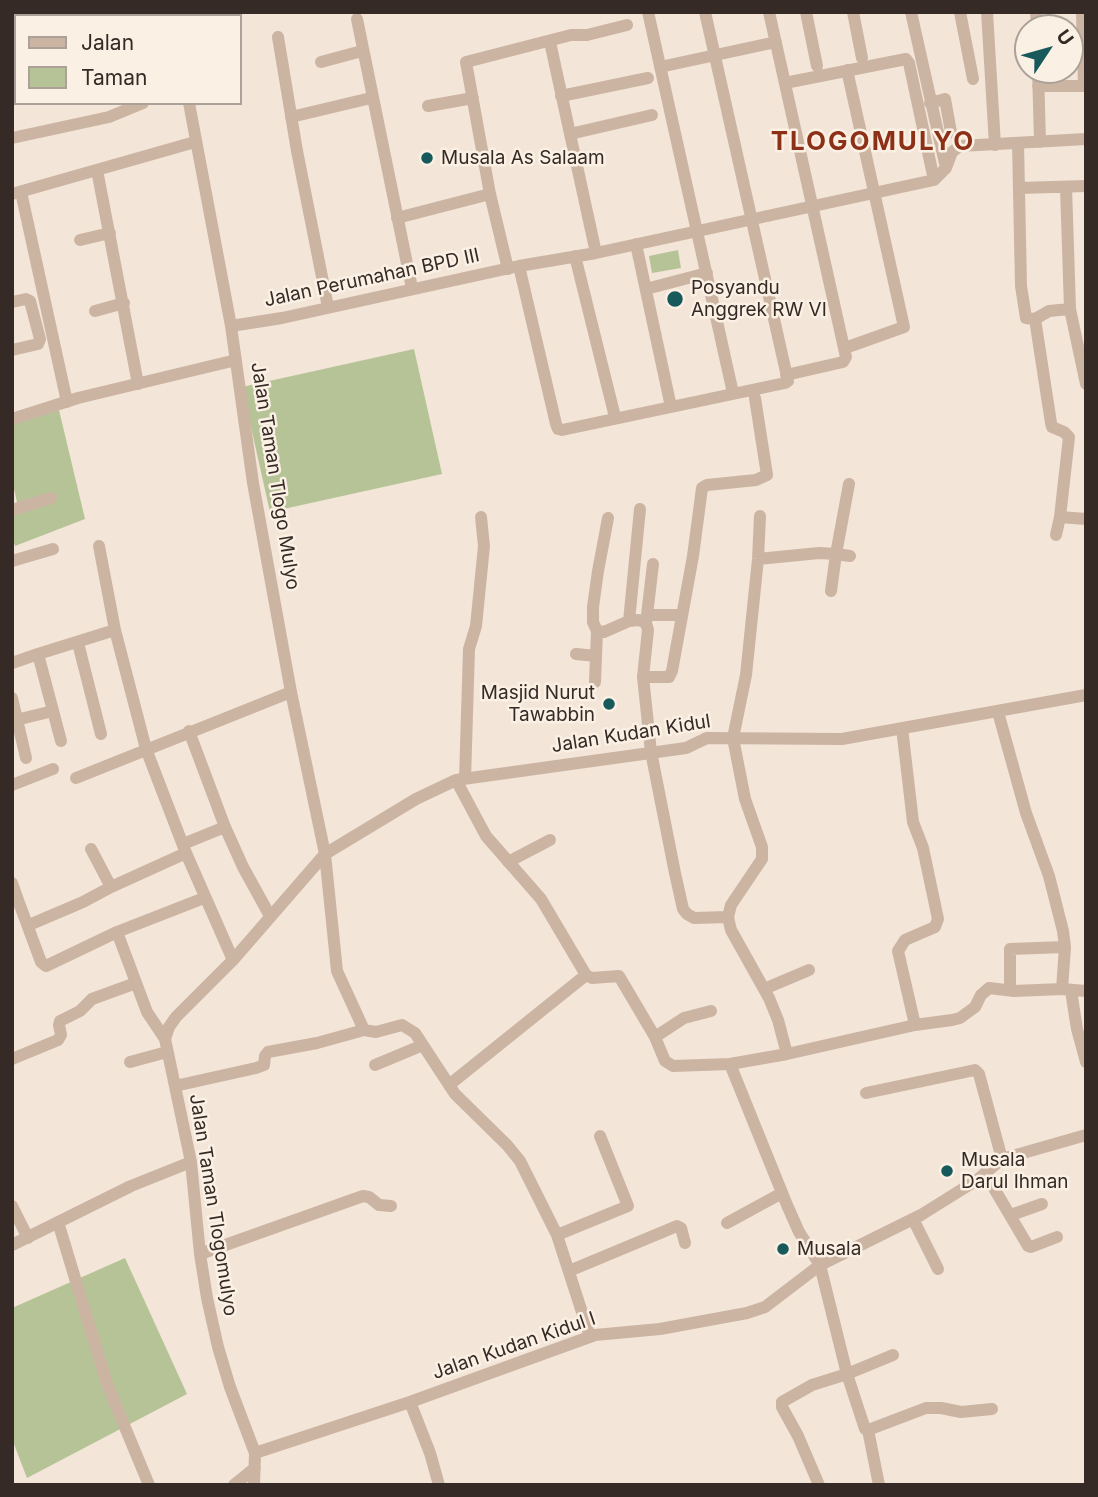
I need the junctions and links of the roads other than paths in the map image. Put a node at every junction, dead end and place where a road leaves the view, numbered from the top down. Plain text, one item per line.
1 (648, 12) edge
2 (705, 12) edge
3 (769, 12) edge
4 (806, 12) edge
5 (853, 12) edge
6 (911, 12) edge
7 (960, 12) edge
8 (987, 12) edge
9 (1082, 12) edge
10 (357, 19) dead end
11 (627, 25) dead end
12 (278, 37) dead end
13 (550, 42) junction
14 (776, 42) junction
15 (362, 51) junction
16 (714, 55) junction
17 (862, 58) dead end
18 (321, 62) dead end
19 (817, 66) dead end
20 (660, 67) junction
21 (847, 70) junction
22 (648, 78) dead end
23 (973, 79) dead end
24 (785, 83) junction
25 (1038, 86) joint
26 (1085, 86) edge
27 (561, 96) junction
28 (371, 98) junction
29 (473, 98) junction
30 (930, 103) junction
31 (138, 105) edge
32 (189, 105) edge
33 (428, 106) dead end
34 (652, 115) dead end
35 (291, 117) junction
36 (951, 132) dead end
37 (570, 134) junction
38 (12, 138) edge
39 (1086, 139) edge
40 (195, 142) junction
41 (1040, 142) junction
42 (1018, 143) junction
43 (995, 145) junction
44 (946, 168) junction
45 (97, 170) junction
46 (934, 180) junction
47 (1086, 186) edge
48 (1066, 187) junction
49 (1019, 188) junction
50 (17, 193) edge
51 (490, 194) junction
52 (874, 194) junction
53 (812, 205) junction
54 (397, 218) junction
55 (751, 219) junction
56 (697, 231) junction
57 (110, 233) junction
58 (80, 240) dead end
59 (636, 244) junction
60 (596, 253) junction
61 (575, 256) junction
62 (514, 267) junction
63 (706, 273) junction
64 (412, 288) junction
65 (646, 289) junction
66 (12, 302) edge
67 (1086, 302) edge
68 (124, 303) junction
69 (328, 307) junction
70 (1071, 307) junction
71 (95, 312) dead end
72 (1030, 319) junction
73 (232, 326) junction
74 (1082, 345) edge
75 (845, 348) junction
76 (12, 350) edge
77 (236, 360) junction
78 (786, 375) junction
79 (138, 384) junction
80 (1086, 384) edge
81 (733, 393) junction
82 (755, 398) dead end
83 (67, 402) junction
84 (668, 407) junction
85 (615, 417) junction
86 (12, 419) edge
87 (849, 484) dead end
88 (51, 498) dead end
89 (640, 509) dead end
90 (12, 510) edge
91 (760, 516) dead end
92 (481, 517) dead end
93 (1060, 517) junction
94 (608, 518) dead end
95 (1086, 519) edge
96 (1056, 535) dead end
97 (99, 546) dead end
98 (54, 549) dead end
99 (836, 554) junction
100 (850, 556) dead end
101 (758, 559) junction
102 (12, 561) edge
103 (653, 564) dead end
104 (831, 591) dead end
105 (682, 615) junction
106 (647, 619) junction
107 (629, 621) junction
108 (115, 630) junction
109 (597, 631) junction
110 (78, 643) junction
111 (38, 654) junction
112 (576, 654) dead end
113 (596, 656) junction
114 (12, 663) edge
115 (643, 677) junction
116 (595, 681) dead end
117 (291, 692) junction
118 (1086, 695) edge
119 (12, 698) edge
120 (53, 710) junction
121 (998, 712) junction
122 (16, 720) junction
123 (902, 729) junction
124 (189, 731) junction
125 (101, 734) dead end
126 (733, 738) junction
127 (61, 741) dead end
128 (17, 744) edge
129 (146, 749) junction
130 (651, 752) junction
131 (26, 758) dead end
132 (54, 769) dead end
133 (76, 778) dead end
134 (460, 780) junction
135 (12, 785) edge
136 (225, 827) junction
137 (550, 840) dead end
138 (91, 849) dead end
139 (184, 849) junction
140 (325, 854) junction
141 (508, 862) junction
142 (12, 883) edge
143 (111, 887) junction
144 (204, 898) junction
145 (15, 901) edge
146 (270, 916) junction
147 (728, 917) junction
148 (29, 925) junction
149 (117, 932) junction
150 (1065, 947) junction
151 (233, 960) junction
152 (809, 970) dead end
153 (586, 975) junction
154 (135, 983) junction
155 (764, 989) junction
156 (1010, 989) junction
157 (1066, 990) junction
158 (1086, 991) edge
159 (711, 1012) dead end
160 (915, 1025) junction
161 (363, 1030) junction
162 (654, 1037) junction
163 (166, 1045) junction
164 (423, 1045) junction
165 (787, 1054) junction
166 (12, 1059) edge
167 (130, 1062) dead end
168 (1086, 1062) edge
169 (730, 1064) junction
170 (376, 1065) dead end
171 (449, 1085) junction
172 (175, 1086) junction
173 (866, 1093) dead end
174 (1086, 1135) edge
175 (600, 1136) dead end
176 (1002, 1159) junction
177 (191, 1162) junction
178 (985, 1173) junction
179 (782, 1193) junction
180 (1042, 1205) dead end
181 (12, 1206) edge
182 (391, 1206) dead end
183 (1011, 1215) junction
184 (913, 1219) junction
185 (58, 1222) junction
186 (727, 1223) dead end
187 (556, 1235) junction
188 (1057, 1237) dead end
189 (28, 1238) junction
190 (685, 1243) dead end
191 (12, 1245) edge
192 (200, 1254) junction
193 (820, 1265) junction
194 (938, 1269) dead end
195 (569, 1271) junction
196 (590, 1337) junction
197 (893, 1355) dead end
198 (847, 1374) junction
199 (410, 1402) junction
200 (992, 1409) dead end
201 (868, 1430) junction
202 (255, 1454) junction
203 (256, 1468) junction
204 (149, 1485) edge
205 (234, 1485) edge
206 (254, 1485) edge
207 (439, 1485) edge
208 (819, 1485) edge
209 (879, 1485) edge

1 - 20 street
2 - 16 street
3 - 14 street
4 - 19 street
5 - 17 street
6 - 30 street
7 - 23 street
8 - 43 street
9 - 26 street
10 - 15 street
11 - 13 street
12 - 35 street
13 - 27 street
13 - 29 street
14 - 16 street
14 - 24 street
15 - 18 street
15 - 28 street
16 - 20 street
16 - 55 street
20 - 56 street
21 - 24 street
21 - 46 street
21 - 52 street
22 - 27 street
24 - 53 street
25 - 26 street
25 - 41 street
27 - 37 street
28 - 35 street
28 - 54 street
29 - 33 street
29 - 51 street
30 - 36 street
30 - 44 street
31 - 38 street
32 - 40 street, Jalan Taman Tlogo Mulyo
34 - 37 street
35 - 69 street
37 - 60 street
39 - 41 street
40 - 45 street
40 - 73 street, Jalan Taman Tlogo Mulyo
41 - 42 street
42 - 43 street
42 - 49 street
43 - 44 street
44 - 46 street
45 - 50 street
45 - 57 street
46 - 52 street, Jalan Perumahan BPD III
47 - 48 street
48 - 49 street
48 - 70 street
49 - 72 street
50 - 83 street
51 - 54 street
51 - 62 street
52 - 53 street, Jalan Perumahan BPD III
52 - 75 street
53 - 55 street, Jalan Perumahan BPD III
53 - 75 street
54 - 64 street
55 - 56 street, Jalan Perumahan BPD III
55 - 78 street
56 - 59 street, Jalan Perumahan BPD III
56 - 63 street
57 - 58 street
57 - 68 street
59 - 60 street, Jalan Perumahan BPD III
59 - 65 street
60 - 61 street, Jalan Perumahan BPD III
61 - 62 street, Jalan Perumahan BPD III
61 - 85 street
62 - 64 street, Jalan Perumahan BPD III
62 - 85 street
63 - 65 street
63 - 81 street
64 - 69 street, Jalan Perumahan BPD III
65 - 84 street
66 - 76 street
67 - 70 street
68 - 71 street
68 - 79 street
69 - 73 street, Jalan Perumahan BPD III
70 - 72 street
70 - 74 street
72 - 93 street
73 - 77 street, Jalan Taman Tlogo Mulyo
74 - 80 street
75 - 78 street
77 - 79 street
77 - 117 street, Jalan Taman Tlogo Mulyo
78 - 81 street
79 - 83 street
81 - 84 street
82 - 105 street
83 - 86 street
84 - 85 street
87 - 99 street
88 - 90 street
89 - 107 street
91 - 101 street
92 - 134 street
93 - 95 street
93 - 96 street
94 - 109 street
97 - 108 street
98 - 102 street
99 - 100 street
99 - 101 street
99 - 104 street
101 - 126 street
103 - 106 street
105 - 106 street
105 - 115 street
106 - 107 street
106 - 115 street
107 - 109 street
108 - 110 street
108 - 129 street
109 - 113 street
110 - 111 street
110 - 125 street
111 - 114 street
111 - 120 street
112 - 113 street
113 - 116 street
115 - 130 street
117 - 124 street
117 - 140 street, Jalan Taman Tlogo Mulyo
118 - 121 street, Jalan Kudan Kidul
119 - 122 street
120 - 122 street
120 - 127 street
121 - 123 street, Jalan Kudan Kidul
121 - 150 street
122 - 128 street
123 - 126 street, Jalan Kudan Kidul
123 - 160 street
124 - 129 street
124 - 136 street
126 - 130 street, Jalan Kudan Kidul
126 - 147 street
128 - 131 street
129 - 133 street
129 - 139 street
130 - 134 street, Jalan Kudan Kidul
130 - 147 street
132 - 135 street
134 - 140 street, Jalan Kudan Kidul
134 - 141 street
136 - 139 street
136 - 146 street
137 - 141 street
138 - 143 street
139 - 143 street
139 - 144 street
140 - 146 street
140 - 161 street
141 - 153 street
142 - 145 street
143 - 148 street
144 - 149 street
144 - 151 street
145 - 148 street
146 - 151 street
147 - 155 street
148 - 149 street
149 - 154 street
150 - 156 street
150 - 157 street
151 - 163 street
152 - 155 street
153 - 162 street
153 - 171 street
154 - 163 street
154 - 166 street
155 - 165 street
156 - 157 street
156 - 160 street
157 - 158 street
157 - 168 street
159 - 162 street
160 - 165 street
161 - 164 street
161 - 172 street
162 - 169 street
163 - 167 street
163 - 172 street, Jalan Taman Tlogomulyo
164 - 170 street
164 - 171 street
165 - 169 street
169 - 179 street
171 - 187 street
172 - 177 street, Jalan Taman Tlogomulyo
173 - 176 street
174 - 176 street
175 - 187 street
176 - 178 street, Jalan Kudan Kidul I
177 - 185 street
177 - 192 street, Jalan Taman Tlogomulyo
178 - 183 street
178 - 184 street, Jalan Kudan Kidul I
179 - 186 street
179 - 193 street
180 - 183 street
181 - 189 street
182 - 192 street
183 - 188 street
184 - 193 street, Jalan Kudan Kidul I
184 - 194 street
185 - 189 street
185 - 204 street
187 - 195 street
189 - 191 street
190 - 195 street
192 - 202 street, Jalan Taman Tlogomulyo
193 - 196 street, Jalan Kudan Kidul I
193 - 198 street
195 - 196 street
196 - 199 street, Jalan Kudan Kidul I
197 - 198 street
198 - 201 street
198 - 208 street
199 - 202 street, Jalan Kudan Kidul I
199 - 207 street
200 - 201 street
201 - 209 street
202 - 203 street, Jalan Taman Tlogomulyo
203 - 205 street
203 - 206 street, Jalan Taman Tlogomulyo

